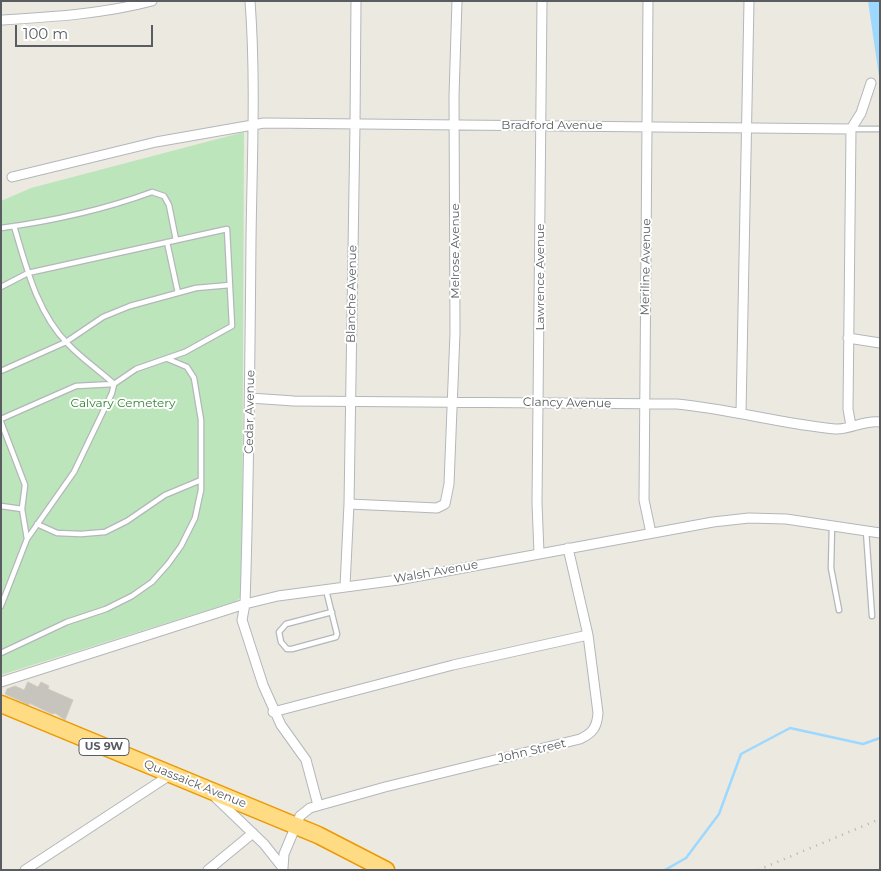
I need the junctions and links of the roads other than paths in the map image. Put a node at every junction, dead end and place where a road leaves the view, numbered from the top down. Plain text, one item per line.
1 (152, 1) edge
2 (250, 1) edge
3 (356, 1) edge
4 (457, 1) edge
5 (542, 1) edge
6 (648, 1) edge
7 (749, 1) edge
8 (1, 20) edge
9 (871, 83) dead end
10 (355, 124) junction
11 (254, 125) junction
12 (541, 125) junction
13 (455, 126) junction
14 (647, 126) junction
15 (748, 128) junction
16 (851, 129) junction
17 (880, 129) edge
18 (12, 177) dead end
19 (14, 226) junction
20 (1, 228) edge
21 (176, 240) junction
22 (168, 242) junction
23 (28, 273) junction
24 (230, 285) junction
25 (1, 287) edge
26 (178, 293) junction
27 (848, 338) junction
28 (66, 342) junction
29 (880, 344) edge
30 (168, 359) junction
31 (1, 371) edge
32 (114, 384) junction
33 (250, 398) junction
34 (350, 401) junction
35 (453, 402) junction
36 (539, 402) junction
37 (644, 404) junction
38 (741, 413) junction
39 (1, 420) edge
40 (880, 422) edge
41 (851, 426) junction
42 (201, 480) junction
43 (349, 504) junction
44 (1, 506) edge
45 (22, 509) junction
46 (37, 524) junction
47 (832, 526) junction
48 (866, 531) junction
49 (651, 533) junction
50 (880, 533) edge
51 (27, 538) junction
52 (568, 548) junction
53 (539, 553) junction
54 (346, 586) junction
55 (326, 589) junction
56 (245, 604) junction
57 (1, 606) edge
58 (839, 610) dead end
59 (332, 612) junction
60 (872, 616) dead end
61 (588, 635) junction
62 (1, 653) edge
63 (1, 682) edge
64 (1, 704) edge
65 (273, 712) junction
66 (170, 775) junction
67 (207, 789) junction
68 (318, 805) junction
69 (296, 825) junction
70 (253, 833) junction
71 (283, 869) edge
72 (25, 870) edge
73 (208, 870) edge
74 (386, 870) edge

1 - 8 street
2 - 11 street, Cedar Avenue
3 - 10 street, Blanche Avenue
4 - 13 street, Melrose Avenue
5 - 12 street, Lawrence Avenue
6 - 14 street, Meriline Avenue
7 - 15 street
9 - 16 street
10 - 11 street, Bradford Avenue
10 - 13 street, Bradford Avenue
10 - 34 street, Blanche Avenue
11 - 18 street, Bradford Avenue
11 - 33 street, Cedar Avenue
12 - 13 street, Bradford Avenue
12 - 14 street, Bradford Avenue
12 - 36 street, Lawrence Avenue
13 - 35 street, Melrose Avenue
14 - 15 street, Bradford Avenue
14 - 37 street, Meriline Avenue
15 - 16 street, Bradford Avenue
15 - 38 street
16 - 17 lane
16 - 27 street
19 - 20 lane
19 - 21 lane
19 - 23 lane
21 - 22 lane
21 - 24 lane
22 - 23 lane
22 - 26 lane
23 - 25 lane
23 - 28 lane
24 - 26 lane
24 - 30 lane
26 - 28 lane
27 - 29 street
27 - 41 street
28 - 31 lane
28 - 32 lane
30 - 32 lane
30 - 42 lane
32 - 39 lane
32 - 46 lane
33 - 34 street, Clancy Avenue
33 - 56 street, Cedar Avenue
34 - 35 street, Clancy Avenue
34 - 43 street, Blanche Avenue
35 - 36 street, Clancy Avenue
35 - 43 street, Melrose Avenue
36 - 37 street, Clancy Avenue
36 - 53 street, Lawrence Avenue
37 - 38 street, Clancy Avenue
37 - 49 street, Meriline Avenue
38 - 41 street, Clancy Avenue
39 - 45 lane
40 - 41 street, Clancy Avenue
42 - 46 lane
42 - 62 lane
43 - 54 street, Blanche Avenue
44 - 45 lane
45 - 51 lane
46 - 51 lane
47 - 48 street, Walsh Avenue
47 - 49 street, Walsh Avenue
47 - 58 lane
48 - 50 street, Walsh Avenue
48 - 60 lane
49 - 52 street, Walsh Avenue
51 - 57 lane
52 - 53 street, Walsh Avenue
52 - 61 street, John Street
53 - 54 street, Walsh Avenue
54 - 55 street, Walsh Avenue
55 - 56 street, Walsh Avenue
55 - 59 lane
56 - 63 street, Walsh Avenue
56 - 65 street, Cedar Avenue
59 - 59 lane
61 - 65 street
61 - 68 street, John Street
64 - 66 highway, Quassaick Avenue / US 9W
65 - 68 street, Cedar Avenue
66 - 67 highway, Quassaick Avenue / US 9W
66 - 72 street
67 - 69 highway, Quassaick Avenue / US 9W
67 - 70 street
68 - 69 street, John Street
69 - 71 street
69 - 74 highway, Quassaick Avenue / US 9W
70 - 71 street
70 - 73 street

